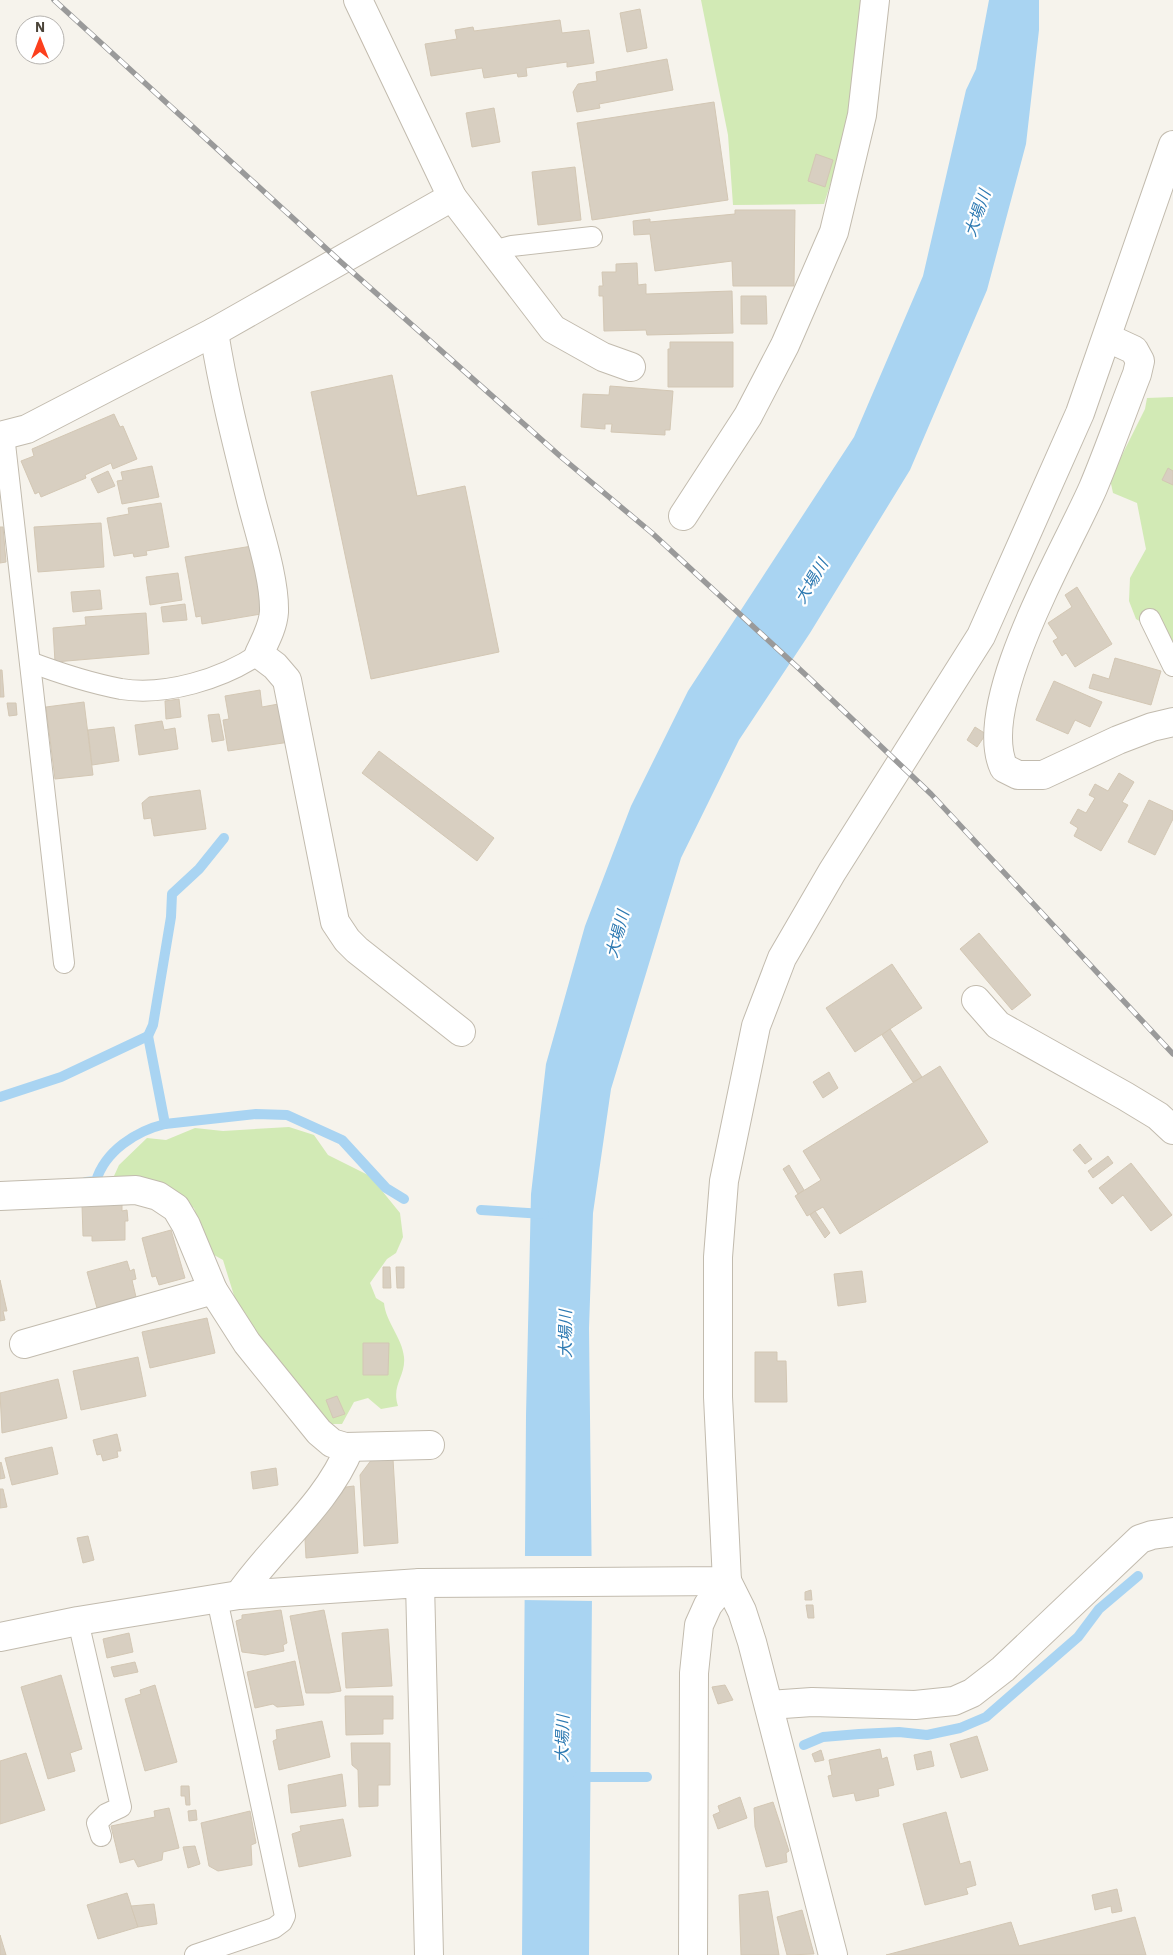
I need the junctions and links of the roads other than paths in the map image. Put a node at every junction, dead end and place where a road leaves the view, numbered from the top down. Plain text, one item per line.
1 (358, 0) edge
2 (875, 0) edge
3 (1173, 145) edge
4 (452, 197) junction
5 (592, 237) dead end
6 (493, 251) junction
7 (214, 332) junction
8 (1108, 338) junction
9 (631, 367) dead end
10 (2, 436) edge
11 (684, 516) dead end
12 (1150, 619) dead end
13 (259, 654) junction
14 (30, 662) junction
15 (1173, 665) edge
16 (1173, 722) edge
17 (64, 963) dead end
18 (976, 1000) dead end
19 (461, 1032) dead end
20 (1173, 1130) edge
21 (0, 1196) edge
22 (213, 1290) junction
23 (24, 1344) dead end
24 (430, 1445) dead end
25 (350, 1448) junction
26 (1173, 1532) edge
27 (727, 1581) junction
28 (427, 1583) junction
29 (228, 1597) junction
30 (78, 1621) junction
31 (0, 1637) edge
32 (768, 1705) junction
33 (101, 1836) dead end
34 (195, 1955) edge
35 (429, 1955) edge
36 (693, 1955) edge
37 (833, 1955) edge

1 - 4 street
2 - 11 street
3 - 8 street
4 - 6 street
4 - 7 street
5 - 6 lane
6 - 9 street
7 - 10 street
7 - 13 street
8 - 16 street
8 - 27 street
10 - 14 lane
12 - 15 lane
13 - 14 lane
13 - 19 street
14 - 17 lane
18 - 20 street
21 - 22 street
22 - 23 street
22 - 25 street
24 - 25 street
25 - 29 street
26 - 32 street
27 - 28 street
27 - 32 street
27 - 36 street
28 - 29 street
28 - 35 street
29 - 30 street
29 - 34 lane
30 - 31 street
30 - 33 lane
32 - 37 street

